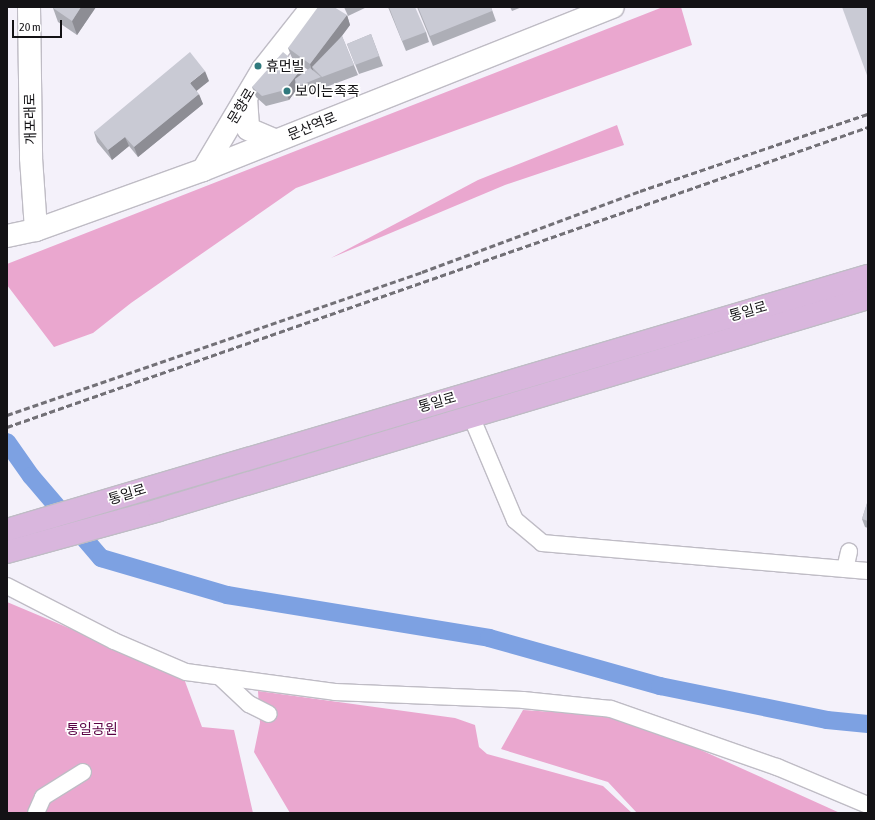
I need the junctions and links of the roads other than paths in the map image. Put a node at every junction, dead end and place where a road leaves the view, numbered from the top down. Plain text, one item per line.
1 (29, 7) edge
2 (312, 7) edge
3 (613, 7) edge
4 (246, 98) junction
5 (276, 141) junction
6 (203, 170) junction
7 (36, 230) junction
8 (7, 236) edge
9 (868, 276) edge
10 (868, 298) edge
11 (472, 416) junction
12 (7, 530) edge
13 (849, 551) dead end
14 (7, 552) edge
15 (845, 569) junction
16 (868, 571) edge
17 (7, 586) edge
18 (220, 677) junction
19 (269, 714) dead end
20 (83, 772) dead end
21 (868, 805) edge
22 (36, 813) edge

1 - 7 street, 개포래로
2 - 4 street, 문향로
3 - 5 street, 문산역로
4 - 5 street
4 - 6 street, 문향로
5 - 6 street, 문산역로
6 - 7 street, 문산역로
7 - 8 street, 문산역로
9 - 12 main road, 통일로
10 - 11 main road, 통일로
11 - 14 main road, 통일로
11 - 15 street
13 - 15 street
15 - 16 street
17 - 18 street
18 - 19 street
18 - 21 street
20 - 22 street

